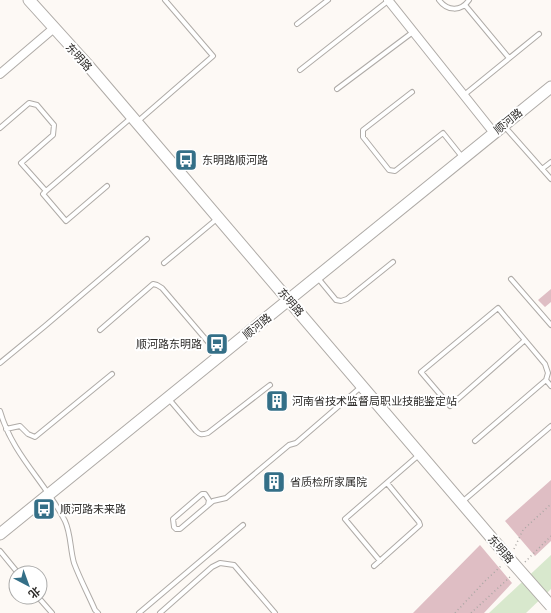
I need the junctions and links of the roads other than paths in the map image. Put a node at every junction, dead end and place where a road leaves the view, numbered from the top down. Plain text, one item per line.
1 (29, 0) edge
2 (165, 0) edge
3 (328, 0) edge
4 (388, 0) edge
5 (438, 0) edge
6 (469, 0) edge
7 (466, 5) junction
8 (297, 24) dead end
9 (54, 28) junction
10 (413, 32) junction
11 (539, 34) dead end
12 (509, 58) junction
13 (300, 70) dead end
14 (0, 74) edge
15 (551, 87) edge
16 (337, 89) dead end
17 (412, 92) dead end
18 (464, 95) junction
19 (134, 120) junction
20 (504, 125) junction
21 (0, 128) edge
22 (494, 133) junction
23 (463, 158) junction
24 (551, 162) edge
25 (542, 169) junction
26 (551, 179) edge
27 (107, 186) dead end
28 (46, 191) junction
29 (218, 218) junction
30 (147, 239) dead end
31 (393, 262) dead end
32 (164, 263) dead end
33 (317, 277) junction
34 (511, 279) dead end
35 (289, 300) junction
36 (551, 325) edge
37 (100, 330) dead end
38 (525, 340) junction
39 (220, 356) junction
40 (0, 363) edge
41 (112, 374) dead end
42 (546, 380) junction
43 (270, 385) dead end
44 (362, 386) junction
45 (551, 386) edge
46 (168, 398) junction
47 (0, 411) edge
48 (551, 426) edge
49 (6, 429) junction
50 (475, 441) dead end
51 (420, 454) junction
52 (387, 483) junction
53 (49, 494) junction
54 (462, 502) junction
55 (208, 505) junction
56 (243, 525) dead end
57 (0, 534) edge
58 (0, 551) edge
59 (380, 561) junction
60 (11, 565) edge
61 (374, 566) dead end
62 (45, 605) edge
63 (551, 606) edge
64 (52, 613) edge
65 (98, 613) edge
66 (139, 613) edge
67 (160, 613) edge
68 (275, 613) edge

1 - 9 street, 东明路
2 - 19 lane
3 - 8 lane
4 - 10 street
4 - 13 lane
5 - 7 lane
6 - 7 lane
7 - 12 lane
9 - 14 street
9 - 19 street, 东明路
10 - 16 lane
10 - 18 street
11 - 12 lane
12 - 18 lane
15 - 20 street, 顺河路
17 - 23 lane
18 - 22 street
19 - 28 lane
19 - 29 street, 东明路
20 - 22 street, 顺河路
20 - 25 lane
21 - 28 lane
22 - 23 street, 顺河路
23 - 33 street, 顺河路
24 - 25 lane
25 - 26 lane
27 - 28 lane
29 - 32 lane
29 - 35 street, 东明路
30 - 40 lane
31 - 33 lane
33 - 35 street, 顺河路
34 - 36 lane
35 - 39 street, 顺河路
35 - 44 street, 东明路
37 - 39 lane
38 - 38 lane
38 - 42 lane
39 - 46 street, 顺河路
41 - 49 lane
42 - 45 lane
42 - 50 lane
43 - 46 lane
44 - 51 street, 东明路
44 - 55 lane
46 - 53 street, 顺河路
47 - 49 lane
48 - 54 lane
49 - 53 lane
51 - 52 lane
51 - 54 street, 东明路
52 - 59 lane
52 - 59 lane
53 - 57 street, 顺河路
53 - 65 lane
54 - 63 street, 东明路, bridge
55 - 55 lane
56 - 66 lane
58 - 60 lane
59 - 61 lane
62 - 64 lane
67 - 68 lane

